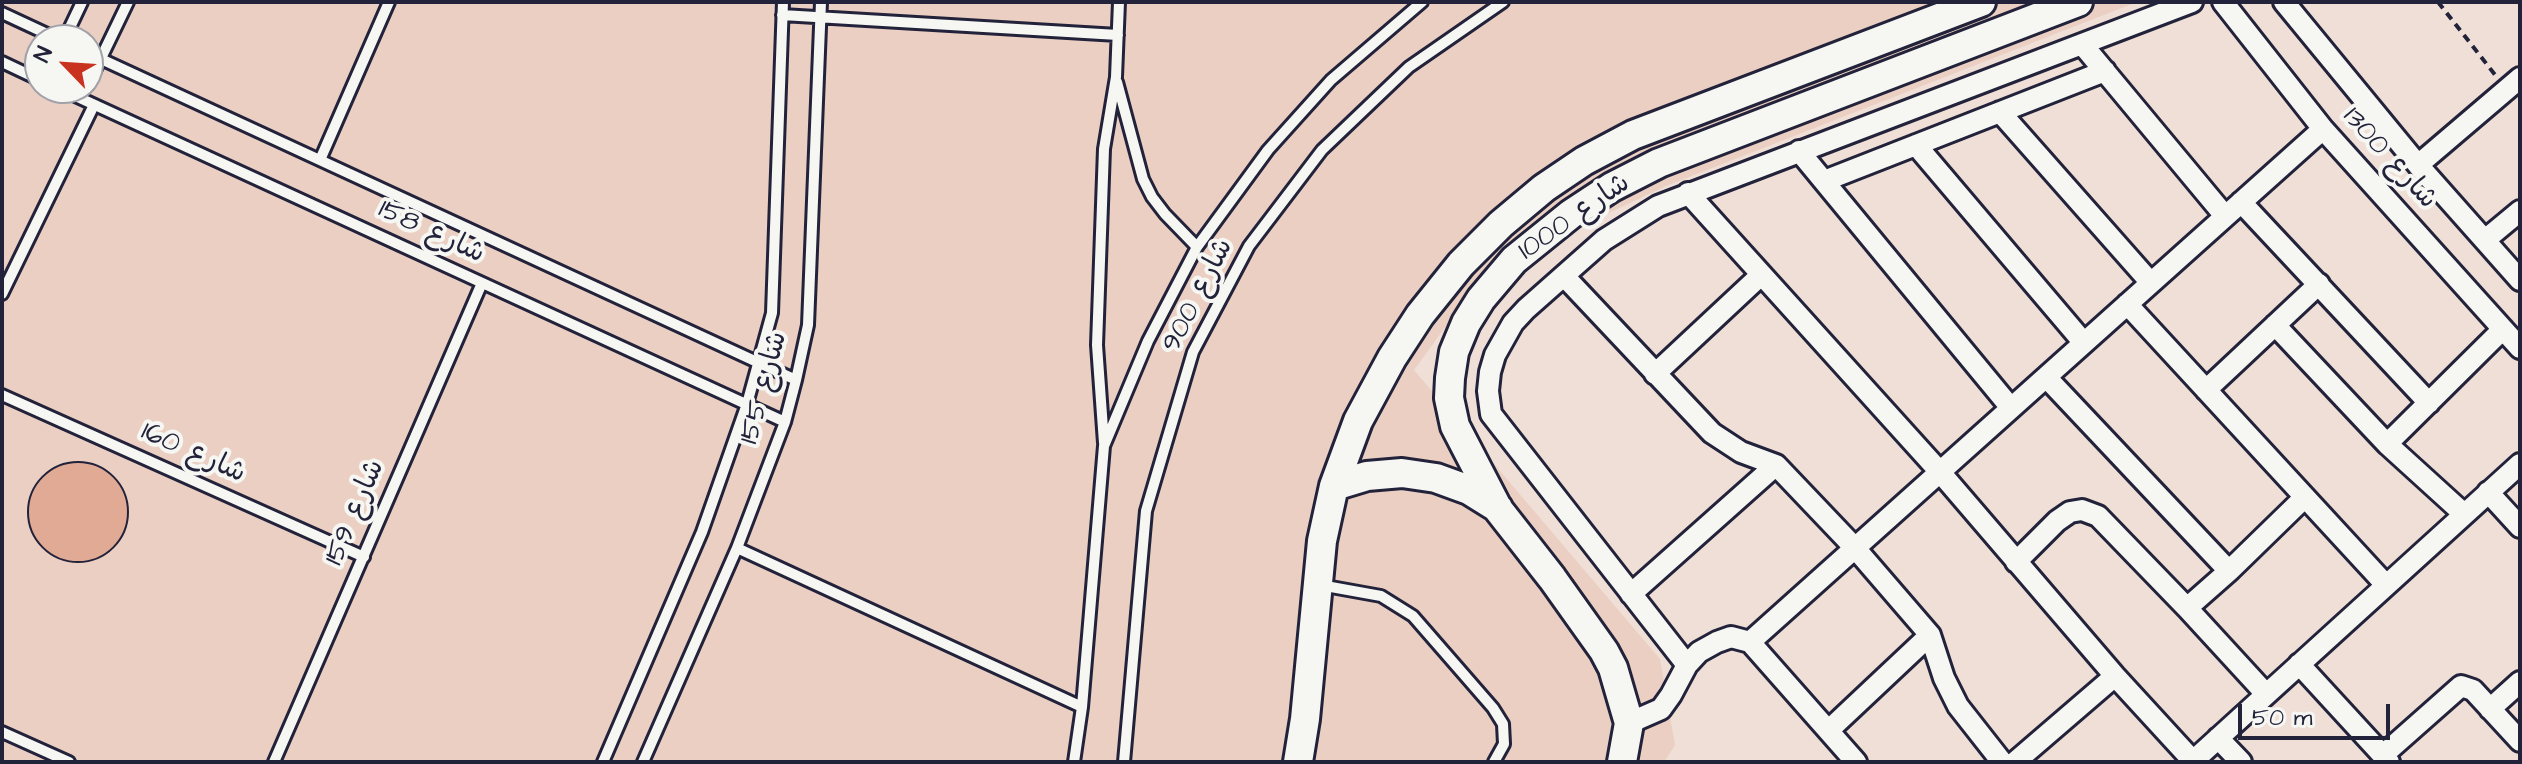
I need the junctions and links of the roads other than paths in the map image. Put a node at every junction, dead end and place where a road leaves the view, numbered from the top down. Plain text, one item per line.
1 (82, 2) edge
2 (128, 2) edge
3 (389, 2) edge
4 (783, 2) edge
5 (821, 2) edge
6 (1119, 2) edge
7 (1422, 2) edge
8 (1503, 2) edge
9 (1981, 2) edge
10 (2078, 2) edge
11 (2192, 2) edge
12 (2223, 2) edge
13 (2284, 2) edge
14 (2, 13) edge
15 (782, 15) junction
16 (820, 18) junction
17 (26, 24) edge
18 (70, 24) edge
19 (1118, 35) junction
20 (2082, 44) junction
21 (104, 53) edge
22 (104, 60) edge
23 (2, 62) edge
24 (2105, 71) junction
25 (24, 72) edge
26 (1116, 77) junction
27 (2513, 83) edge
28 (94, 105) joint
29 (2000, 112) junction
30 (2323, 129) junction
31 (1916, 145) junction
32 (1799, 151) junction
33 (320, 160) junction
34 (2418, 165) junction
35 (1824, 181) junction
36 (1688, 193) junction
37 (2241, 202) junction
38 (2520, 211) edge
39 (2225, 216) junction
40 (2485, 240) junction
41 (1197, 247) junction
42 (1761, 275) junction
43 (1564, 276) junction
44 (2520, 280) edge
45 (482, 283) junction
46 (2151, 283) junction
47 (2319, 284) junction
48 (2, 294) edge
49 (2127, 304) junction
50 (2275, 325) junction
51 (2503, 329) junction
52 (2084, 343) junction
53 (2520, 348) edge
54 (759, 363) junction
55 (1655, 374) junction
56 (2046, 377) junction
57 (796, 380) junction
58 (2206, 390) junction
59 (2, 395) edge
60 (2429, 403) junction
61 (747, 404) junction
62 (2011, 408) junction
63 (785, 422) junction
64 (2387, 444) junction
65 (1104, 446) junction
66 (2520, 464) edge
67 (1776, 465) junction
68 (1940, 472) junction
69 (1334, 486) junction
70 (2488, 492) junction
71 (2305, 497) junction
72 (1498, 509) junction
73 (2464, 514) junction
74 (2520, 527) edge
75 (737, 548) junction
76 (1855, 548) junction
77 (364, 557) junction
78 (2016, 562) junction
79 (2229, 571) junction
80 (1318, 585) junction
81 (2386, 585) junction
82 (1631, 594) junction
83 (2187, 608) junction
84 (1930, 635) junction
85 (1750, 642) junction
86 (2299, 664) junction
87 (1687, 665) junction
88 (2115, 676) junction
89 (2520, 682) edge
90 (2266, 694) junction
91 (1082, 707) junction
92 (2490, 709) junction
93 (1629, 723) junction
94 (1829, 730) junction
95 (2, 732) edge
96 (2218, 738) junction
97 (2520, 741) edge
98 (2386, 758) edge
99 (69, 762) edge
100 (274, 762) edge
101 (603, 762) edge
102 (643, 762) edge
103 (1074, 762) edge
104 (1124, 762) edge
105 (1298, 762) edge
106 (1494, 762) edge
107 (1622, 762) edge
108 (1856, 762) edge
109 (2002, 762) edge
110 (2015, 762) edge
111 (2192, 762) edge
112 (2241, 762) edge

1 - 18 lane
2 - 21 lane
3 - 33 lane
4 - 15 lane, شارع 155
5 - 16 lane, شارع 155
6 - 19 lane
7 - 41 lane, شارع 900
8 - 104 lane, شارع 900
9 - 69 street, شارع 1000
10 - 72 street, شارع 1000
11 - 20 street
12 - 30 street, شارع 1300
13 - 34 street, شارع 1300
14 - 17 lane
15 - 16 lane
15 - 54 lane, شارع 155
16 - 19 lane
16 - 57 lane, شارع 155
19 - 26 lane
20 - 24 street
20 - 32 street
22 - 33 lane, شارع 158
23 - 25 lane
24 - 29 street
24 - 39 street
26 - 41 lane
26 - 65 lane
27 - 34 street
28 - 45 lane, شارع 158
28 - 48 lane
29 - 31 street
29 - 46 street
30 - 37 street
30 - 51 street, شارع 1300
31 - 35 street
31 - 52 street
32 - 35 street
32 - 36 street
33 - 54 lane, شارع 158
34 - 40 street, شارع 1300
35 - 62 street
36 - 42 street
36 - 43 street
37 - 39 street
37 - 47 street
38 - 40 street
39 - 46 street
40 - 44 street, شارع 1300
41 - 65 lane, شارع 900
42 - 55 street
42 - 68 street
43 - 55 street
43 - 82 street
45 - 61 lane, شارع 158
45 - 77 lane, شارع 159
46 - 49 street
47 - 50 street
47 - 60 street
49 - 52 street
49 - 58 street
50 - 58 street
50 - 64 street
51 - 53 street, شارع 1300
51 - 60 street
52 - 56 street
54 - 57 lane, شارع 158
54 - 61 lane, شارع 155
55 - 67 street
56 - 62 street
56 - 79 street
57 - 63 lane, شارع 155
58 - 71 street
59 - 77 lane, شارع 160
60 - 64 street
61 - 63 lane, شارع 158
61 - 101 lane, شارع 155
62 - 68 street
63 - 75 lane, شارع 155
64 - 73 street
65 - 91 lane, شارع 900
66 - 70 street
67 - 76 street
67 - 82 street
68 - 76 street
68 - 78 street
69 - 72 street
69 - 80 street, شارع 1000
70 - 73 street
70 - 74 street
71 - 79 street
71 - 81 street
72 - 93 street, شارع 1000
73 - 81 street
75 - 91 lane
75 - 102 lane, شارع 155
76 - 84 street
76 - 85 street
77 - 100 lane, شارع 159
78 - 83 street
78 - 88 street
79 - 83 street
80 - 105 street, شارع 1000
80 - 106 lane
81 - 86 street
82 - 87 street
83 - 90 street
84 - 94 street
84 - 109 street
85 - 87 street
85 - 94 street
86 - 90 street
86 - 98 street
87 - 93 street
88 - 110 street
88 - 111 street
89 - 92 street
90 - 96 street
91 - 103 lane, شارع 900
92 - 97 street
92 - 98 street
93 - 107 street, شارع 1000
94 - 108 street
95 - 99 lane
96 - 111 street
96 - 112 street

